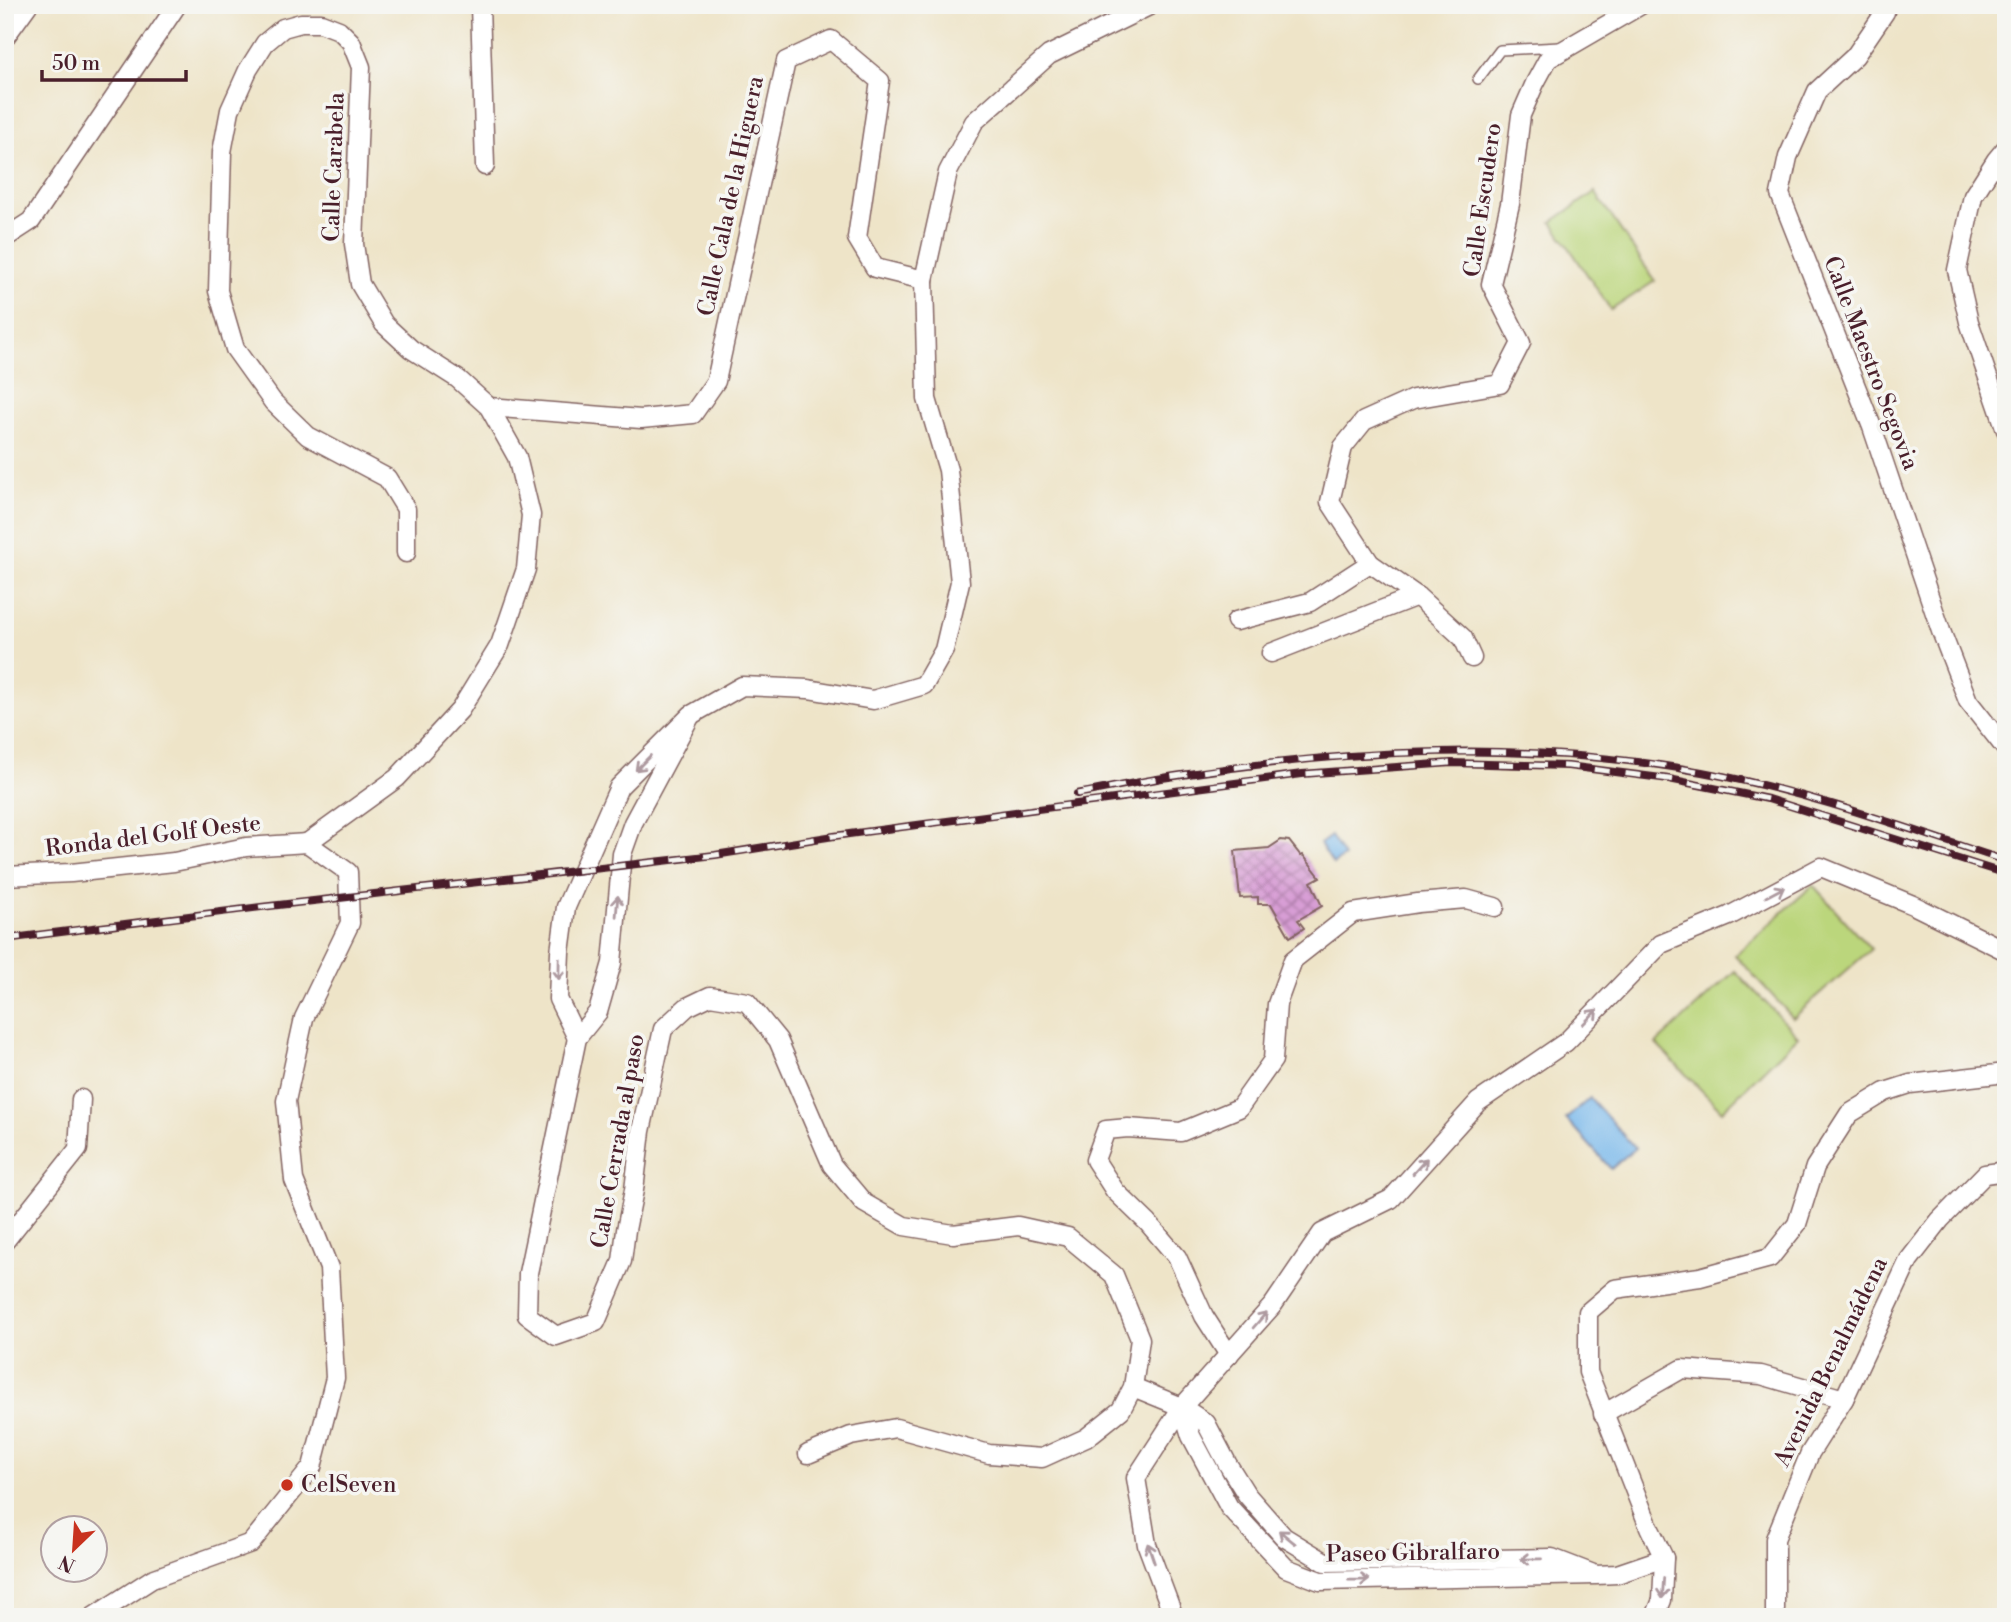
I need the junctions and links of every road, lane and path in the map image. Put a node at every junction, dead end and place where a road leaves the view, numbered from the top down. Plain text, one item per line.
1 (12, 5) edge
2 (28, 5) edge
3 (177, 5) edge
4 (480, 5) edge
5 (1151, 5) edge
6 (1641, 5) edge
7 (1885, 5) edge
8 (5, 15) edge
9 (5, 37) edge
10 (1572, 46) junction
11 (1478, 79) dead end
12 (2006, 148) edge
13 (485, 166) dead end
14 (5, 238) edge
15 (924, 280) junction
16 (489, 407) junction
17 (2006, 430) edge
18 (406, 553) dead end
19 (1370, 563) junction
20 (1417, 596) junction
21 (1236, 621) dead end
22 (1271, 653) dead end
23 (1472, 658) dead end
24 (691, 715) junction
25 (2006, 749) edge
26 (307, 843) junction
27 (5, 876) edge
28 (1495, 907) dead end
29 (2006, 951) edge
30 (577, 1038) junction
31 (2006, 1073) edge
32 (81, 1099) dead end
33 (2006, 1171) edge
34 (5, 1241) edge
35 (1229, 1355) junction
36 (1133, 1387) junction
37 (1844, 1399) junction
38 (1182, 1407) junction
39 (1603, 1414) junction
40 (808, 1454) dead end
41 (1664, 1558) junction
42 (1596, 1575) junction
43 (93, 1617) edge
44 (1174, 1617) edge
45 (1655, 1617) edge
46 (1775, 1617) edge

1 - 8 street
2 - 9 street
3 - 14 street
4 - 13 street
5 - 15 street
6 - 10 street
7 - 25 street, Calle Maestro Segovia
10 - 11 lane
10 - 19 street, Calle Escudero
12 - 17 street
15 - 16 street, Calle Cala de la Higuera
15 - 24 street
16 - 18 street, Calle Carabela
16 - 26 street, Calle Carabela
19 - 20 street, Calle Escudero
19 - 21 street
20 - 22 street
20 - 23 street, Calle Escudero
30 -> 24 street, Calle Cerrada al paso
24 -> 30 street
26 - 27 street, Ronda del Golf Oeste
26 - 43 street
28 - 35 street
35 -> 29 street
30 - 36 street, Calle Cerrada al paso
31 - 39 street
32 - 34 street
33 - 37 street, Avenida Benalmádena
35 - 38 street
36 - 38 street
36 - 40 street
37 - 39 street
37 - 46 street, Avenida Benalmádena
42 -> 38 street, Paseo Gibralfaro
38 -> 42 street, Paseo Gibralfaro
44 -> 38 street
39 - 41 street
41 - 42 street, Paseo Gibralfaro
41 -> 45 street

